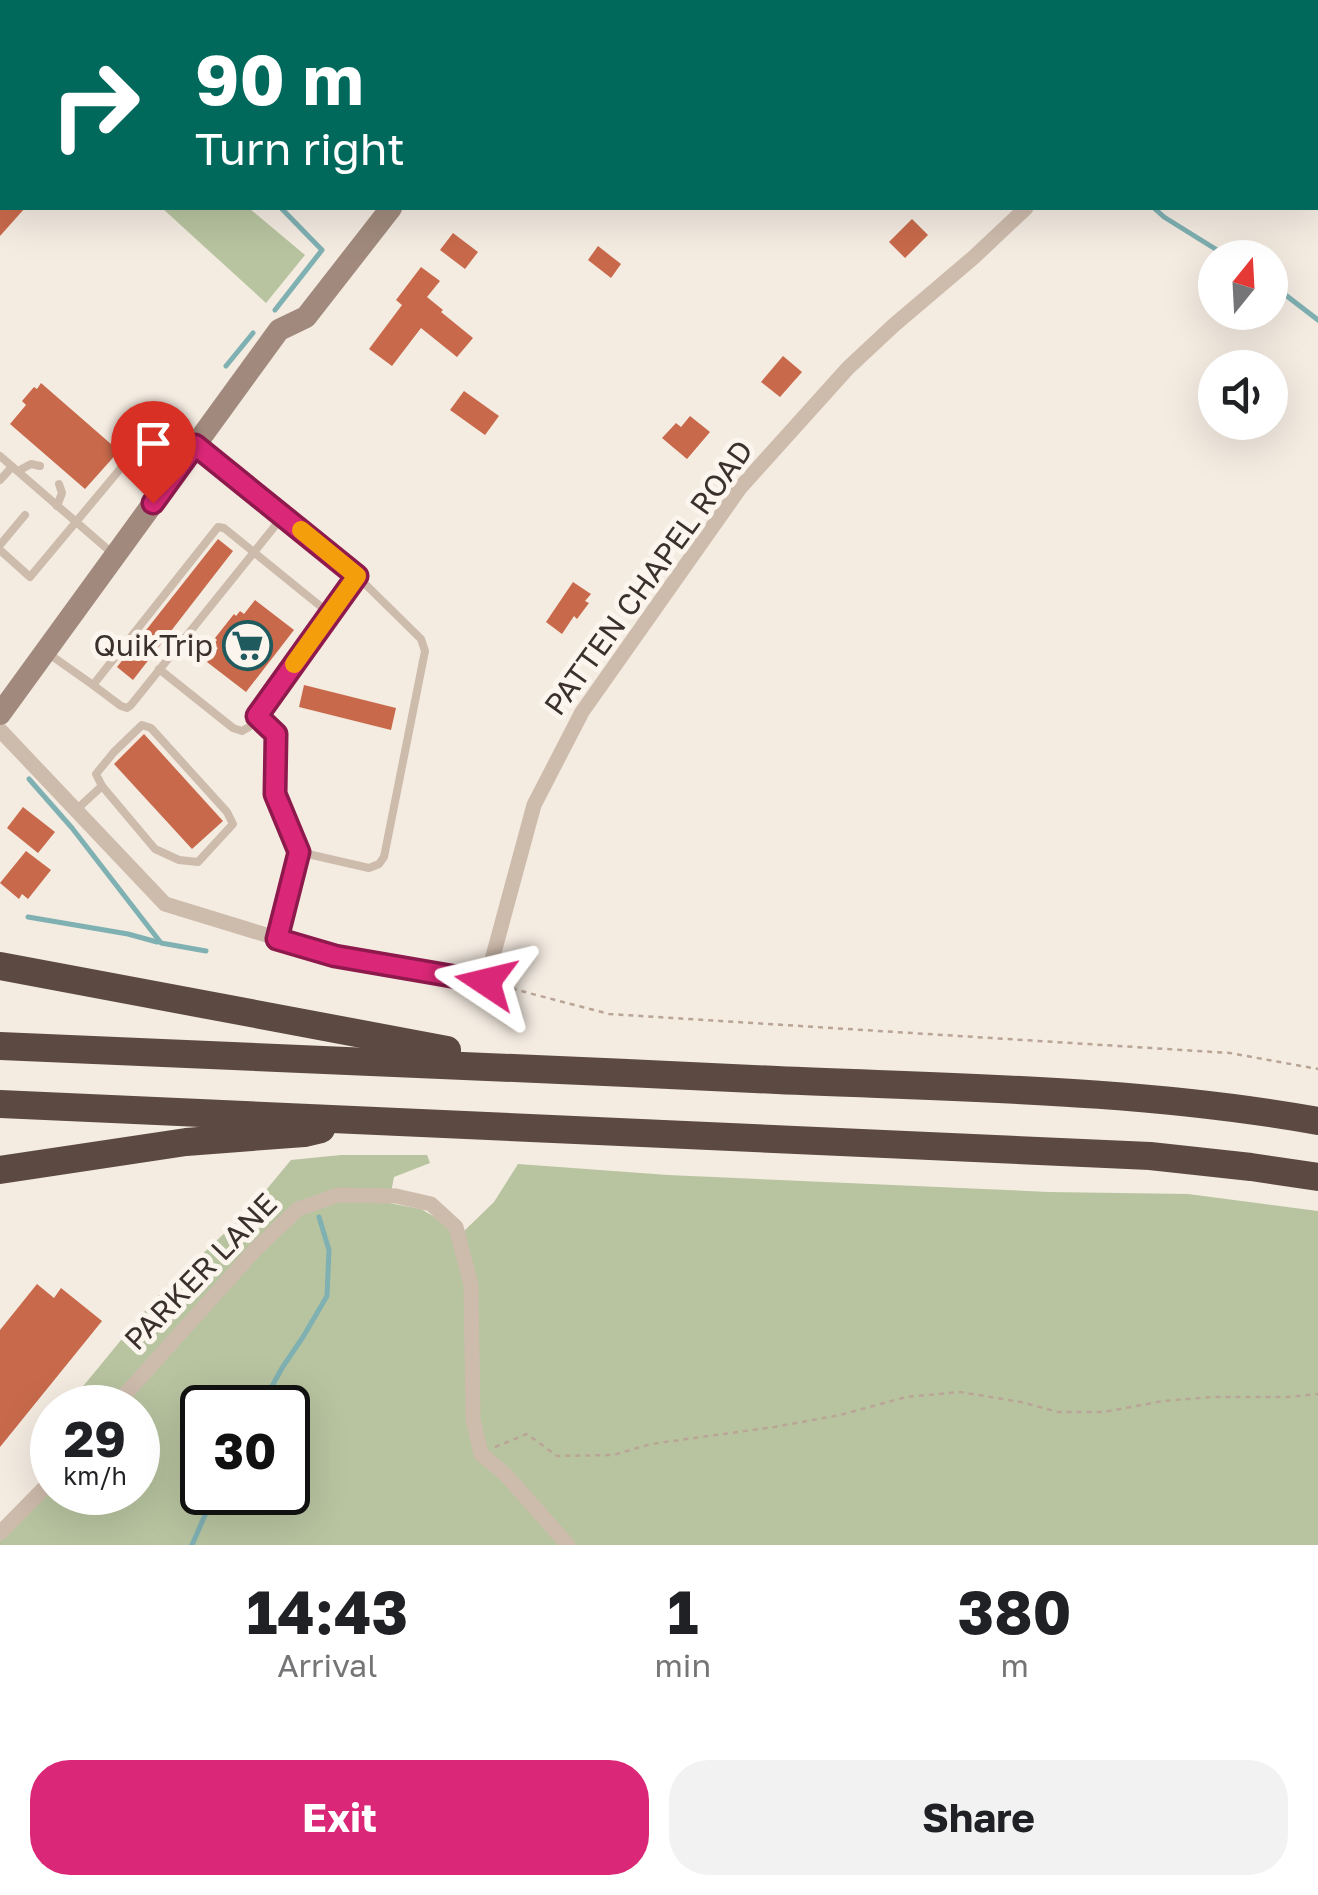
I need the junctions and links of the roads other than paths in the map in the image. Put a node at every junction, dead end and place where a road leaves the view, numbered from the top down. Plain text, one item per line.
1 (389, 210) edge
2 (1024, 210) edge
3 (195, 445) junction
4 (0, 456) edge
5 (40, 466) dead end
6 (121, 468) dead end
7 (15, 469) junction
8 (0, 480) edge
9 (59, 484) dead end
10 (58, 506) junction
11 (25, 516) dead end
12 (283, 516) junction
13 (76, 521) junction
14 (0, 547) edge
15 (253, 552) junction
16 (115, 556) junction
17 (357, 576) junction
18 (330, 614) junction
19 (45, 652) junction
20 (159, 669) junction
21 (93, 685) junction
22 (0, 714) edge
23 (257, 716) junction
24 (0, 730) edge
25 (102, 786) junction
26 (76, 810) junction
27 (299, 852) junction
28 (277, 939) junction
29 (1, 966) edge
30 (0, 1046) edge
31 (552, 1070) junction
32 (0, 1104) edge
33 (370, 1119) junction
34 (1318, 1122) edge
35 (0, 1170) edge
36 (1318, 1177) edge
37 (134, 1385) edge
38 (30, 1502) edge
39 (0, 1532) edge
40 (568, 1545) edge

1 - 3 street
2 - 28 street, PATTEN CHAPEL ROAD
3 - 12 lane
3 - 16 street
4 - 7 lane
5 - 7 lane
6 - 13 lane
7 - 8 lane
7 - 10 lane
9 - 10 lane
10 - 13 lane
11 - 14 lane
12 - 15 lane
12 - 17 lane
13 - 14 lane
13 - 16 lane
15 - 18 lane
15 - 20 lane
15 - 21 lane
16 - 19 street
17 - 18 lane
17 - 27 lane
18 - 23 lane
19 - 21 lane
19 - 22 street
20 - 21 lane
20 - 23 lane
23 - 27 lane
24 - 26 street
25 - 25 lane
25 - 26 lane
26 - 28 street
27 - 28 lane
29 - 31 highway
30 - 31 highway
31 - 34 highway
32 - 33 highway
33 - 35 highway
33 - 36 highway
37 - 40 street, PARKER LANE
38 - 39 street

